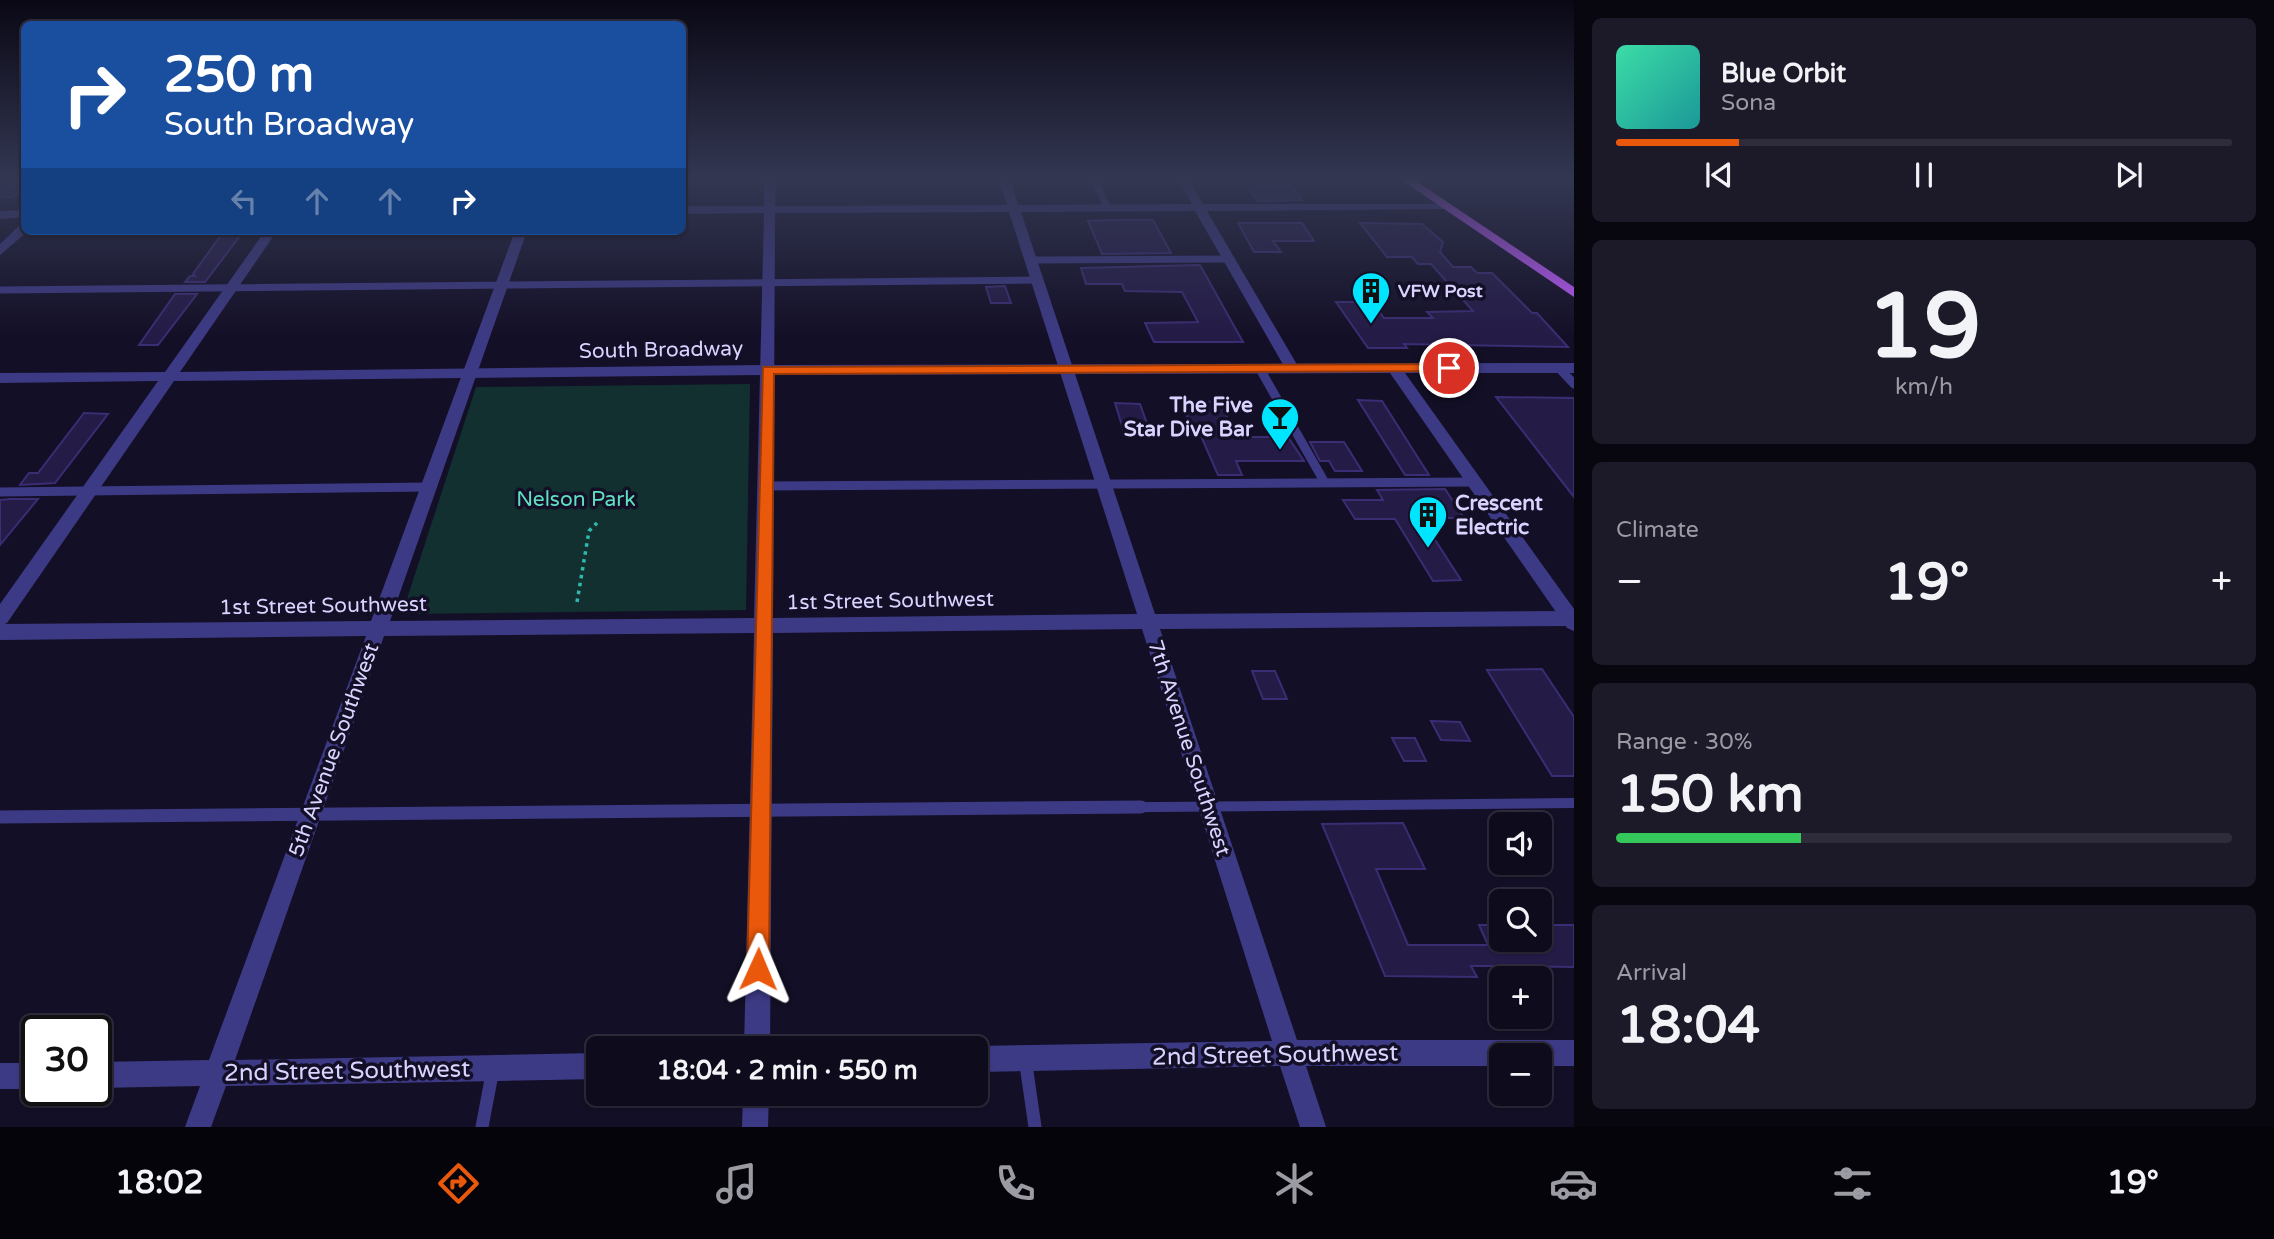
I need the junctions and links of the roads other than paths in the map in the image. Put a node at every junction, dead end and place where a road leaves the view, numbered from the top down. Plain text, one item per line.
1 (20, 232) edge
2 (770, 232) edge
3 (1021, 232) edge
4 (1213, 232) edge
5 (1482, 232) edge
6 (268, 235) edge
7 (519, 235) edge
8 (0, 251) edge
9 (1229, 259) junction
10 (1030, 260) junction
11 (1036, 280) junction
12 (769, 282) junction
13 (501, 284) junction
14 (232, 286) junction
15 (0, 290) edge
16 (1574, 293) edge
17 (1292, 368) junction
18 (1394, 368) junction
19 (1567, 368) edge
20 (1260, 369) junction
21 (767, 370) junction
22 (1065, 370) junction
23 (468, 373) junction
24 (169, 376) junction
25 (0, 378) edge
26 (1574, 384) edge
27 (1474, 482) junction
28 (1325, 483) junction
29 (1103, 485) junction
30 (428, 486) junction
31 (766, 486) junction
32 (89, 491) junction
33 (0, 492) edge
34 (0, 618) edge
35 (1147, 620) junction
36 (1572, 621) edge
37 (764, 625) junction
38 (377, 629) junction
39 (0, 632) edge
40 (1574, 803) edge
41 (1208, 807) junction
42 (761, 811) junction
43 (310, 815) junction
44 (0, 817) edge
45 (757, 1036) edge
46 (1574, 1053) edge
47 (1289, 1054) junction
48 (1025, 1058) junction
49 (988, 1059) edge
50 (586, 1066) edge
51 (493, 1068) junction
52 (218, 1073) junction
53 (112, 1075) edge
54 (0, 1076) edge
55 (21, 1076) edge
56 (756, 1106) edge
57 (198, 1127) edge
58 (482, 1127) edge
59 (755, 1127) edge
60 (1035, 1127) edge
61 (1313, 1127) edge

1 - 8 street
2 - 12 street
3 - 10 street, 7th Avenue Southwest
4 - 9 street
5 - 16 main road
6 - 14 street
7 - 13 street, 5th Avenue Southwest
9 - 10 lane
9 - 17 street
10 - 11 street, 7th Avenue Southwest
11 - 12 lane
11 - 22 street, 7th Avenue Southwest
12 - 13 lane
12 - 21 street
13 - 14 lane
13 - 23 street, 5th Avenue Southwest
14 - 15 lane
14 - 24 street
17 - 18 street, South Broadway
17 - 20 street, South Broadway
18 - 19 street, South Broadway
18 - 27 street
19 - 26 lane
20 - 22 street, South Broadway
20 - 28 lane
21 - 22 street, South Broadway
21 - 23 street, South Broadway
21 - 31 street
22 - 29 street, 7th Avenue Southwest
23 - 24 street, South Broadway
23 - 30 street, 5th Avenue Southwest
24 - 25 street, South Broadway
24 - 32 street
27 - 28 lane
27 - 36 street
28 - 29 lane
29 - 31 lane
29 - 35 street, 7th Avenue Southwest
30 - 32 lane
30 - 38 street, 5th Avenue Southwest
31 - 37 street
32 - 33 lane
32 - 34 street
35 - 36 street, 1st Street Southwest
35 - 37 street, 1st Street Southwest
35 - 41 street, 7th Avenue Southwest
37 - 38 street, 1st Street Southwest
37 - 42 street
38 - 39 street, 1st Street Southwest
38 - 43 street, 5th Avenue Southwest
40 - 41 lane
41 - 42 lane
41 - 47 street, 7th Avenue Southwest
42 - 43 lane
42 - 45 street
43 - 44 lane
43 - 52 street, 5th Avenue Southwest
46 - 47 street, 2nd Street Southwest
47 - 48 street, 2nd Street Southwest
47 - 61 street, 7th Avenue Southwest
48 - 49 street, 2nd Street Southwest
48 - 60 lane
50 - 51 street, 2nd Street Southwest
51 - 52 street, 2nd Street Southwest
51 - 58 lane
52 - 53 street, 2nd Street Southwest
52 - 57 street, 5th Avenue Southwest
54 - 55 street
56 - 59 street

